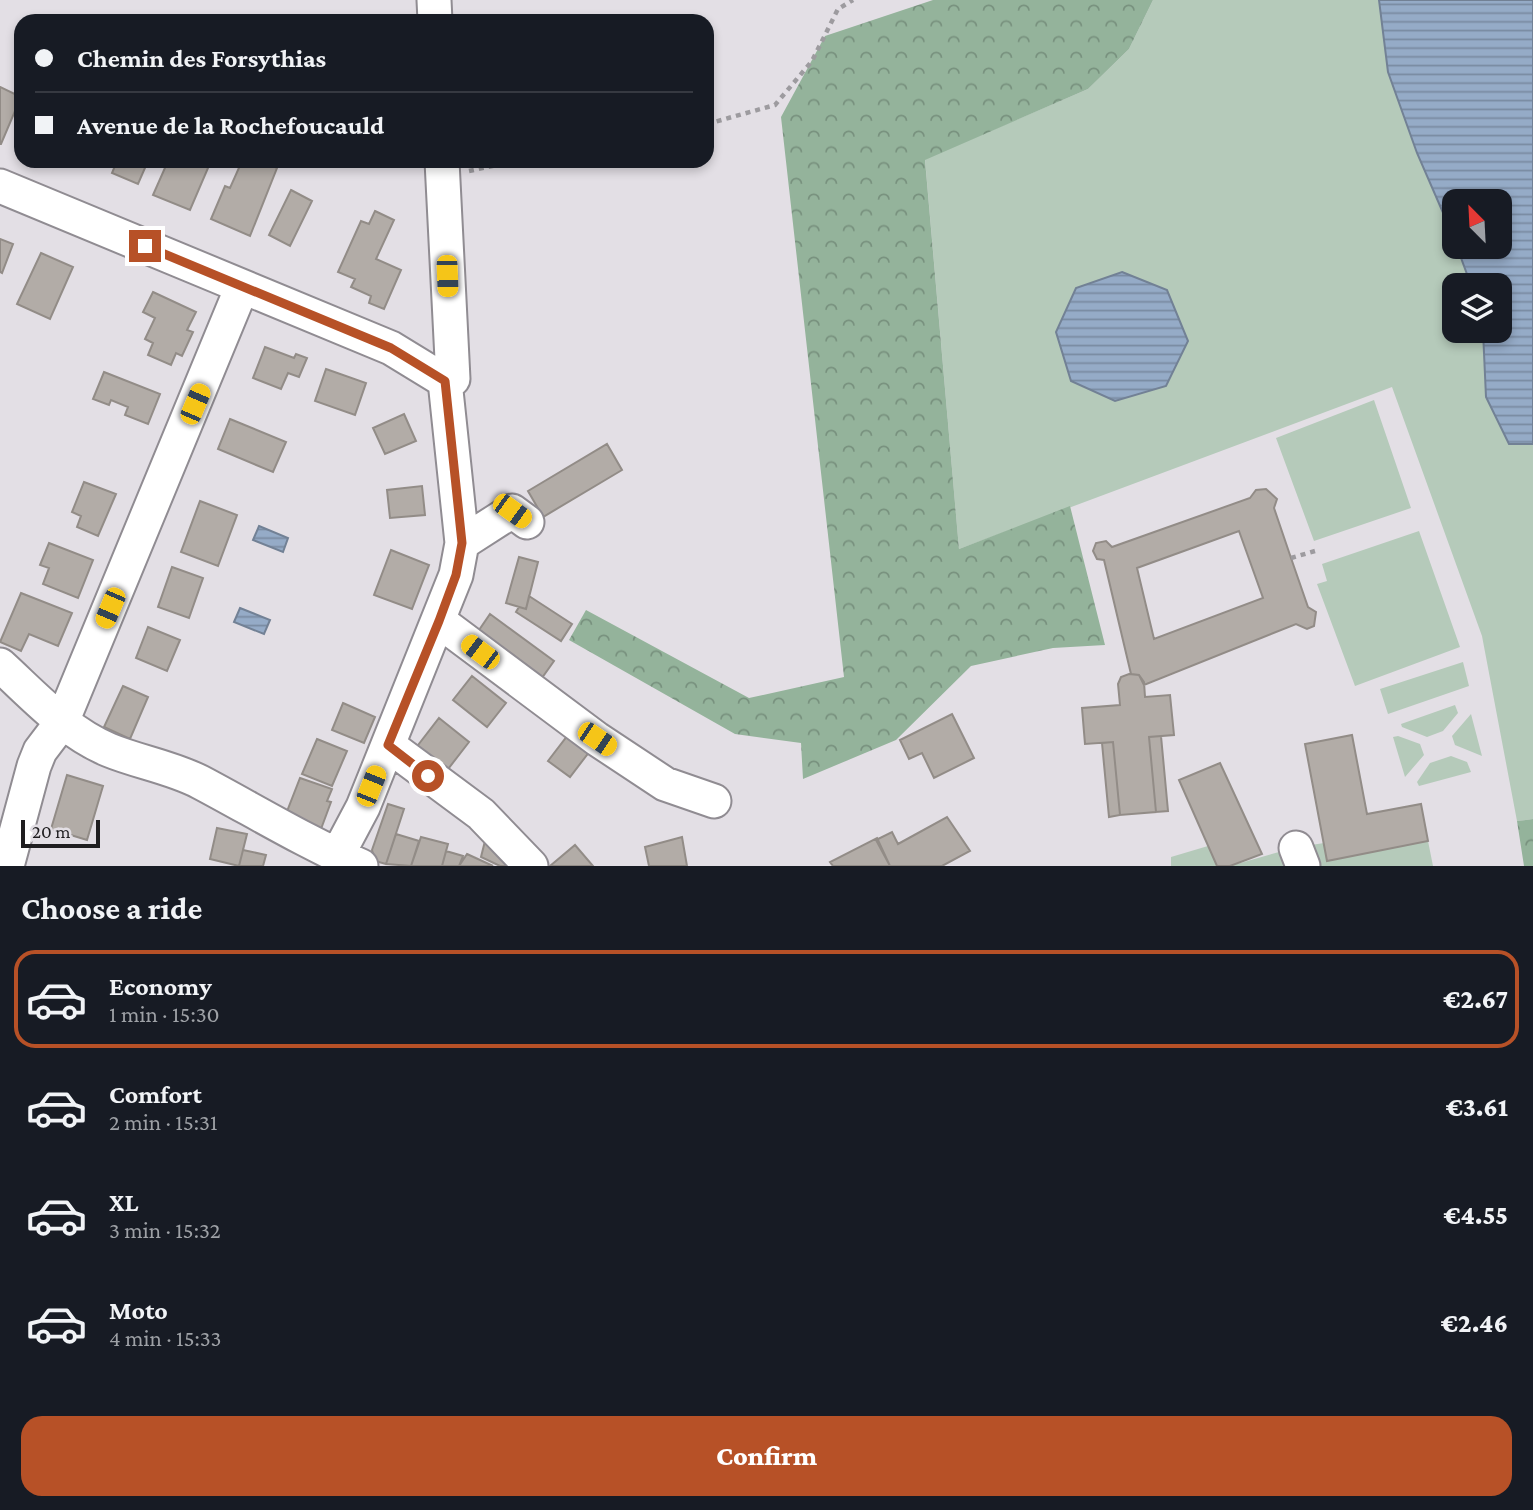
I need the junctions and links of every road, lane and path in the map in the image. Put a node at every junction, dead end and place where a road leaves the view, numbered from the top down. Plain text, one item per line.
1 (853, 0) edge
2 (714, 122) edge
3 (443, 169) edge
4 (0, 186) edge
5 (242, 287) junction
6 (445, 381) junction
7 (527, 522) dead end
8 (462, 543) junction
9 (1315, 551) dead end
10 (1291, 558) dead end
11 (439, 621) junction
12 (0, 665) edge
13 (62, 722) junction
14 (388, 745) junction
15 (714, 801) dead end
16 (349, 861) edge
17 (8, 866) edge
18 (531, 866) edge

1 - 2 path
3 - 6 street
4 - 5 street
5 - 6 street
5 - 13 street
6 - 8 street
7 - 8 street
8 - 11 street
9 - 10 path
11 - 14 street
11 - 15 street
12 - 13 street
13 - 16 street
13 - 17 street
14 - 16 street
14 - 18 street

